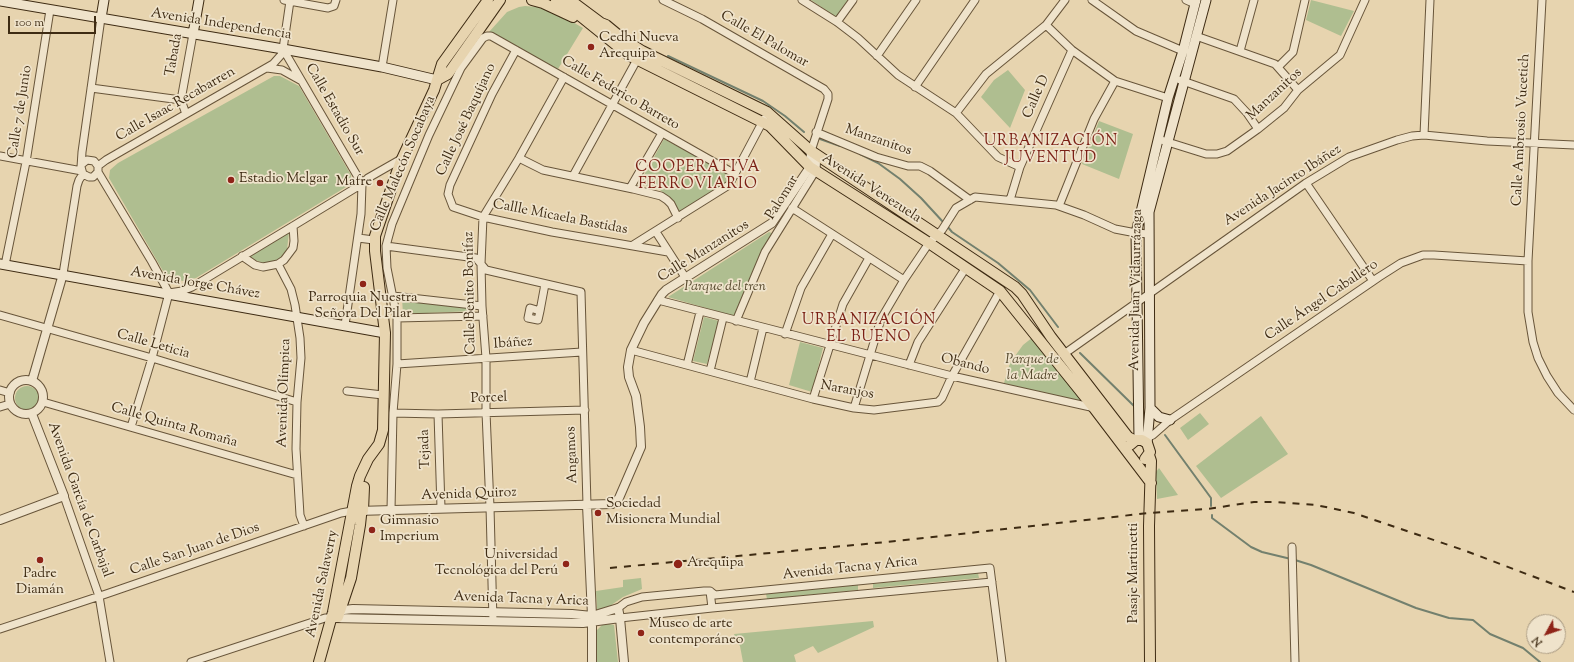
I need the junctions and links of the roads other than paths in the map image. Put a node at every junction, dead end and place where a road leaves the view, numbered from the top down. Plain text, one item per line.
1 (104, 0) edge
2 (198, 0) edge
3 (336, 0) edge
4 (393, 0) edge
5 (500, 0) edge
6 (532, 0) edge
7 (556, 0) edge
8 (570, 0) edge
9 (579, 0) edge
10 (663, 0) edge
11 (802, 0) edge
12 (853, 0) edge
13 (916, 0) edge
14 (975, 0) edge
15 (1065, 0) edge
16 (1092, 0) edge
17 (1186, 0) edge
18 (1206, 0) edge
19 (1254, 0) edge
20 (1305, 0) edge
21 (1365, 0) edge
22 (1430, 0) edge
23 (1542, 0) edge
24 (0, 1) edge
25 (287, 1) edge
26 (1196, 2) edge
27 (492, 5) edge
28 (50, 10) junction
29 (101, 18) junction
30 (837, 22) junction
31 (1046, 25) junction
32 (603, 29) junction
33 (192, 34) junction
34 (491, 36) joint
35 (1196, 36) junction
36 (283, 49) junction
37 (516, 50) junction
38 (1072, 50) junction
39 (1182, 51) junction
40 (1240, 51) junction
41 (640, 55) junction
42 (877, 56) junction
43 (382, 67) junction
44 (1278, 67) junction
45 (267, 68) junction
46 (564, 77) junction
47 (438, 78) junction
48 (1174, 78) junction
49 (1115, 81) junction
50 (1184, 81) junction
51 (302, 82) junction
52 (915, 87) junction
53 (91, 88) junction
54 (1298, 90) junction
55 (1168, 98) junction
56 (181, 100) junction
57 (612, 105) junction
58 (768, 112) junction
59 (956, 113) junction
60 (186, 114) junction
61 (763, 121) junction
62 (1258, 130) junction
63 (662, 133) junction
64 (816, 133) junction
65 (1424, 135) junction
66 (1158, 139) junction
67 (1534, 142) junction
68 (1168, 143) junction
69 (1574, 144) edge
70 (814, 149) junction
71 (0, 156) edge
72 (519, 158) junction
73 (401, 160) junction
74 (26, 162) junction
75 (1020, 167) junction
76 (813, 168) junction
77 (98, 169) junction
78 (82, 170) junction
79 (736, 174) junction
80 (573, 176) junction
81 (1306, 183) junction
82 (362, 184) junction
83 (630, 188) junction
84 (970, 200) junction
85 (1010, 200) junction
86 (451, 203) joint
87 (1059, 206) junction
88 (792, 208) junction
89 (483, 217) junction
90 (678, 218) junction
91 (293, 226) junction
92 (656, 232) junction
93 (940, 233) junction
94 (1136, 233) junction
95 (832, 234) junction
96 (1149, 234) junction
97 (358, 238) junction
98 (374, 240) junction
99 (929, 244) junction
100 (633, 245) junction
101 (386, 246) junction
102 (668, 252) junction
103 (242, 256) junction
104 (869, 258) junction
105 (1528, 261) junction
106 (3, 264) edge
107 (278, 264) junction
108 (481, 264) junction
109 (965, 268) junction
110 (63, 274) junction
111 (685, 278) junction
112 (904, 280) junction
113 (1373, 281) junction
114 (545, 284) junction
115 (1000, 291) junction
116 (169, 293) junction
117 (1149, 294) junction
118 (393, 296) junction
119 (658, 300) junction
120 (1137, 302) junction
121 (482, 306) junction
122 (540, 311) dead end
123 (700, 312) junction
124 (0, 315) edge
125 (298, 316) junction
126 (483, 316) junction
127 (397, 318) junction
128 (723, 318) junction
129 (736, 321) junction
130 (345, 325) junction
131 (47, 328) junction
132 (763, 328) junction
133 (1138, 331) junction
134 (1150, 331) junction
135 (386, 333) junction
136 (785, 334) junction
137 (829, 345) junction
138 (631, 350) junction
139 (582, 352) junction
140 (1064, 354) junction
141 (870, 355) junction
142 (152, 358) junction
143 (486, 358) junction
144 (397, 364) junction
145 (687, 365) junction
146 (909, 365) junction
147 (710, 371) junction
148 (952, 376) junction
149 (32, 381) junction
150 (750, 382) junction
151 (0, 390) edge
152 (346, 391) dead end
153 (10, 393) junction
154 (383, 395) junction
155 (813, 399) junction
156 (43, 402) junction
157 (297, 402) junction
158 (10, 404) junction
159 (1098, 406) junction
160 (0, 407) edge
161 (854, 408) junction
162 (1150, 408) junction
163 (584, 410) junction
164 (1574, 410) edge
165 (486, 412) junction
166 (393, 413) junction
167 (32, 414) junction
168 (438, 414) junction
169 (1170, 420) junction
170 (131, 427) junction
171 (1145, 442) junction
172 (1131, 456) junction
173 (364, 468) junction
174 (297, 475) junction
175 (1151, 483) junction
176 (364, 487) junction
177 (64, 496) junction
178 (587, 505) junction
179 (490, 507) junction
180 (441, 508) junction
181 (391, 510) junction
182 (358, 511) junction
183 (0, 520) edge
184 (304, 526) junction
185 (1292, 547) dead end
186 (865, 581) junction
187 (992, 582) junction
188 (758, 590) junction
189 (710, 591) junction
190 (867, 593) junction
191 (99, 596) junction
192 (760, 604) junction
193 (618, 608) junction
194 (712, 608) junction
195 (493, 612) junction
196 (334, 615) junction
197 (620, 618) junction
198 (592, 619) junction
199 (493, 621) junction
200 (0, 629) edge
201 (110, 662) edge
202 (191, 662) edge
203 (319, 662) edge
204 (325, 662) edge
205 (592, 662) edge
206 (624, 662) edge
207 (1002, 662) edge
208 (1150, 662) edge
209 (1295, 662) edge

1 - 29 main road
2 - 33 main road, Tabada
3 - 25 street
4 - 43 street
5 - 27 main road
6 - 32 main road
7 - 32 main road, Avenida Venezuela
8 - 32 main road, Avenida Venezuela
9 - 32 main road
10 - 64 street, Calle El Palomar
11 - 30 street
12 - 30 street
13 - 42 street
14 - 52 street
15 - 31 street
16 - 39 street
17 - 26 street
18 - 35 main road, Avenida Juan Vidaurrázaga
19 - 40 street
20 - 44 street
21 - 54 street, Manzanitos
22 - 65 street
23 - 67 street, Calle Ambrosio Vucetich
24 - 28 main road, Avenida Independencia
25 - 36 street
26 - 39 main road, Avenida Juan Vidaurrázaga
27 - 47 main road
28 - 29 main road, Avenida Independencia
28 - 74 street, Calle 7 de Junio
29 - 33 main road, Avenida Independencia
29 - 53 street
30 - 42 street
31 - 38 street
31 - 59 street
32 - 41 main road, Avenida Venezuela
33 - 36 main road, Avenida Independencia
33 - 56 street, Tabada
34 - 37 street, Calle Federico Barreto
34 - 101 street, Calle Malecón Socabaya
35 - 40 street
35 - 50 main road, Avenida Juan Vidaurrázaga
36 - 43 main road, Avenida Independencia
36 - 45 street, Calle Isaac Recabarren
36 - 51 street, Calle Estadio Sur
37 - 46 street, Calle Federico Barreto
37 - 86 street, Calle José Baquíjano
38 - 49 street
38 - 75 street, Calle D
39 - 48 main road, Avenida Juan Vidaurrázaga
40 - 44 street
41 - 57 street
41 - 58 main road, Avenida Venezuela
41 - 61 main road, Avenida Venezuela
42 - 52 street
43 - 47 main road, Avenida Independencia
44 - 54 street
45 - 51 street
45 - 60 street, Calle Isaac Recabarren
46 - 57 street, Calle Federico Barreto
46 - 72 street, Calle Benito Bonifaz
47 - 73 main road, Calle Malecón Socabaya
48 - 50 street
48 - 55 main road, Avenida Juan Vidaurrázaga
49 - 55 street
49 - 87 street
50 - 62 street
50 - 68 main road, Avenida Juan Vidaurrázaga
51 - 82 street, Calle Estadio Sur
52 - 59 street
53 - 56 street
53 - 78 street
54 - 62 street, Manzanitos
55 - 66 main road, Avenida Juan Vidaurrázaga
56 - 60 street, Tabada
57 - 63 street, Calle Federico Barreto
57 - 80 street
58 - 61 street
58 - 70 main road, Avenida Venezuela
59 - 75 street
60 - 77 street, Calle Isaac Recabarren
61 - 76 main road, Avenida Venezuela
61 - 79 street
62 - 68 street, Manzanitos
63 - 79 street, Calle Federico Barreto
63 - 83 street
64 - 70 street
64 - 84 street, Manzanitos
65 - 67 street, Avenida Jacinto Ibáñez
65 - 81 street, Avenida Jacinto Ibáñez
66 - 68 street, Manzanitos
66 - 94 main road, Avenida Juan Vidaurrázaga
67 - 69 street, Avenida Jacinto Ibáñez
67 - 105 street, Calle Ambrosio Vucetich
68 - 96 main road, Avenida Juan Vidaurrázaga
70 - 76 street
70 - 93 main road, Avenida Venezuela
71 - 74 street
72 - 80 street
72 - 89 street, Calle Benito Bonifaz
73 - 82 street
73 - 98 main road, Calle Malecón Socabaya
74 - 78 street
74 - 106 street, Calle 7 de Junio
75 - 85 street, Calle D
76 - 88 street, Palomar
76 - 99 main road, Avenida Venezuela
76 - 111 street, Calle Manzanitos
77 - 78 street
77 - 78 street
77 - 116 street
78 - 110 street
79 - 90 street
80 - 83 street
81 - 113 street
81 - 117 street, Avenida Jacinto Ibáñez
82 - 91 street
82 - 97 street
83 - 90 street
84 - 85 street
84 - 93 street
85 - 87 street
86 - 89 street, Callle Micaela Bastidas
87 - 94 street
88 - 95 street
88 - 129 street, Palomar
89 - 100 street, Callle Micaela Bastidas
89 - 108 street, Calle Benito Bonifaz
90 - 92 street
91 - 103 street
91 - 107 street
92 - 100 street
92 - 102 street
93 - 99 street
93 - 140 main road, Avenida Venezuela
94 - 96 street
94 - 120 main road, Avenida Juan Vidaurrázaga
95 - 104 street
95 - 136 street
96 - 117 main road, Avenida Juan Vidaurrázaga
97 - 98 street
97 - 130 street
98 - 135 main road
99 - 109 main road, Avenida Venezuela
99 - 112 street
100 - 102 street, Callle Micaela Bastidas
101 - 108 street
101 - 118 street, Calle Malecón Socabaya
102 - 111 street
103 - 107 street
103 - 116 street
104 - 112 street
104 - 137 street
105 - 113 street, Calle Ángel Caballero
105 - 164 street, Calle Ambrosio Vucetich
106 - 110 main road, Avenida Jorge Chávez
107 - 125 street, Avenida Olímpica
108 - 114 street
108 - 121 street, Calle Benito Bonifaz
109 - 115 main road, Avenida Venezuela
109 - 146 street
110 - 116 main road, Avenida Jorge Chávez
110 - 131 street
111 - 119 street, Calle Manzanitos
112 - 141 street
113 - 169 street, Calle Ángel Caballero
114 - 122 street
114 - 139 street, Angamos
115 - 148 street, Naranjos
115 - 159 main road, Avenida Venezuela
116 - 125 main road, Avenida Jorge Chávez
116 - 142 street
117 - 120 street, Avenida Jacinto Ibáñez
117 - 134 main road, Avenida Juan Vidaurrázaga
118 - 121 street
118 - 127 street, Calle Malecón Socabaya
119 - 123 street, Obando
119 - 138 street, Calle Manzanitos
120 - 133 main road, Avenida Juan Vidaurrázaga
120 - 140 street, Avenida Jacinto Ibáñez
121 - 126 street, Calle Benito Bonifaz
123 - 128 street, Obando
123 - 145 street
124 - 131 street, Calle Leticia
125 - 130 main road, Avenida Jorge Chávez
125 - 157 street, Avenida Olímpica
126 - 127 street
126 - 143 street, Calle Benito Bonifaz
127 - 144 street, Calle Malecón Socabaya
128 - 129 street, Obando
128 - 147 street
129 - 132 street, Obando
130 - 135 main road, Avenida Jorge Chávez
131 - 142 street, Calle Leticia
131 - 149 street
132 - 136 street, Obando
132 - 150 street
133 - 134 main road
133 - 171 main road, Avenida Juan Vidaurrázaga
134 - 162 main road, Avenida Juan Vidaurrázaga
135 - 154 main road
136 - 137 street, Obando
137 - 141 street, Obando
137 - 155 street
138 - 145 street, Naranjos
138 - 178 street, Calle Manzanitos
139 - 143 street, Ibáñez
139 - 163 street, Angamos
140 - 159 main road, Avenida Venezuela
141 - 146 street, Obando
141 - 161 street
142 - 157 street, Calle Leticia
142 - 170 street
143 - 144 street, Ibáñez
143 - 165 street, Calle Benito Bonifaz
144 - 166 street, Calle Malecón Socabaya
145 - 147 street, Naranjos
146 - 148 street, Obando
147 - 150 street, Naranjos
148 - 159 street, Obando
148 - 161 street, Naranjos
149 - 153 street
149 - 156 street
150 - 155 street, Naranjos
151 - 153 street
152 - 154 street
153 - 158 street
154 - 173 main road
155 - 161 street, Naranjos
156 - 167 street
156 - 170 street, Calle Quinta Romaña
157 - 174 street, Avenida Olímpica
158 - 160 street
158 - 167 street
159 - 171 main road, Avenida Venezuela
159 - 172 main road, Avenida Venezuela
162 - 169 main road
162 - 171 main road, Avenida Juan Vidaurrázaga
163 - 165 street, Porcel
163 - 178 street, Angamos
165 - 168 street, Porcel
165 - 179 street, Calle Benito Bonifaz
166 - 168 street, Porcel
166 - 181 street, Calle Malecón Socabaya
167 - 177 street, Avenida García de Carbajal
168 - 180 street, Tejada
169 - 171 street, Calle Ángel Caballero
170 - 174 street, Calle Quinta Romaña
171 - 172 main road
171 - 172 main road
171 - 175 main road, Pasaje Martinetti
172 - 175 main road
173 - 176 main road
173 - 182 main road
174 - 184 street, Avenida Olímpica
175 - 208 main road, Pasaje Martinetti
176 - 182 main road
176 - 196 main road, Avenida Salaverry
177 - 183 street
177 - 191 street, Avenida García de Carbajal
178 - 179 street, Avenida Quiroz
178 - 198 street, Angamos
179 - 180 street, Avenida Quiroz
179 - 195 street, Calle Benito Bonifaz
180 - 181 street, Avenida Quiroz
181 - 182 street, Avenida Quiroz
182 - 184 street, Calle San Juan de Dios
182 - 196 main road, Avenida Salaverry
184 - 191 street, Calle San Juan de Dios
185 - 209 street
186 - 187 street, Avenida Tacna y Arica
186 - 188 street, Avenida Tacna y Arica
186 - 190 street
187 - 190 street, Avenida Tacna y Arica
187 - 207 street
188 - 189 street, Avenida Tacna y Arica
188 - 192 street
189 - 193 street, Avenida Tacna y Arica
189 - 194 street
190 - 192 street, Avenida Tacna y Arica
191 - 200 street, Calle San Juan de Dios
191 - 201 street, Avenida García de Carbajal
192 - 194 street, Avenida Tacna y Arica
193 - 197 street
193 - 198 street, Avenida Tacna y Arica
194 - 197 street, Avenida Tacna y Arica
195 - 196 street, Avenida Tacna y Arica
195 - 198 street, Avenida Tacna y Arica
195 - 199 street, Calle Benito Bonifaz
196 - 199 street, Avenida Tacna y Arica
196 - 202 street
196 - 203 main road, Avenida Salaverry
196 - 204 main road, Avenida Salaverry
197 - 198 street, Avenida Tacna y Arica
197 - 206 street
198 - 199 street, Avenida Tacna y Arica
198 - 205 street, Angamos

